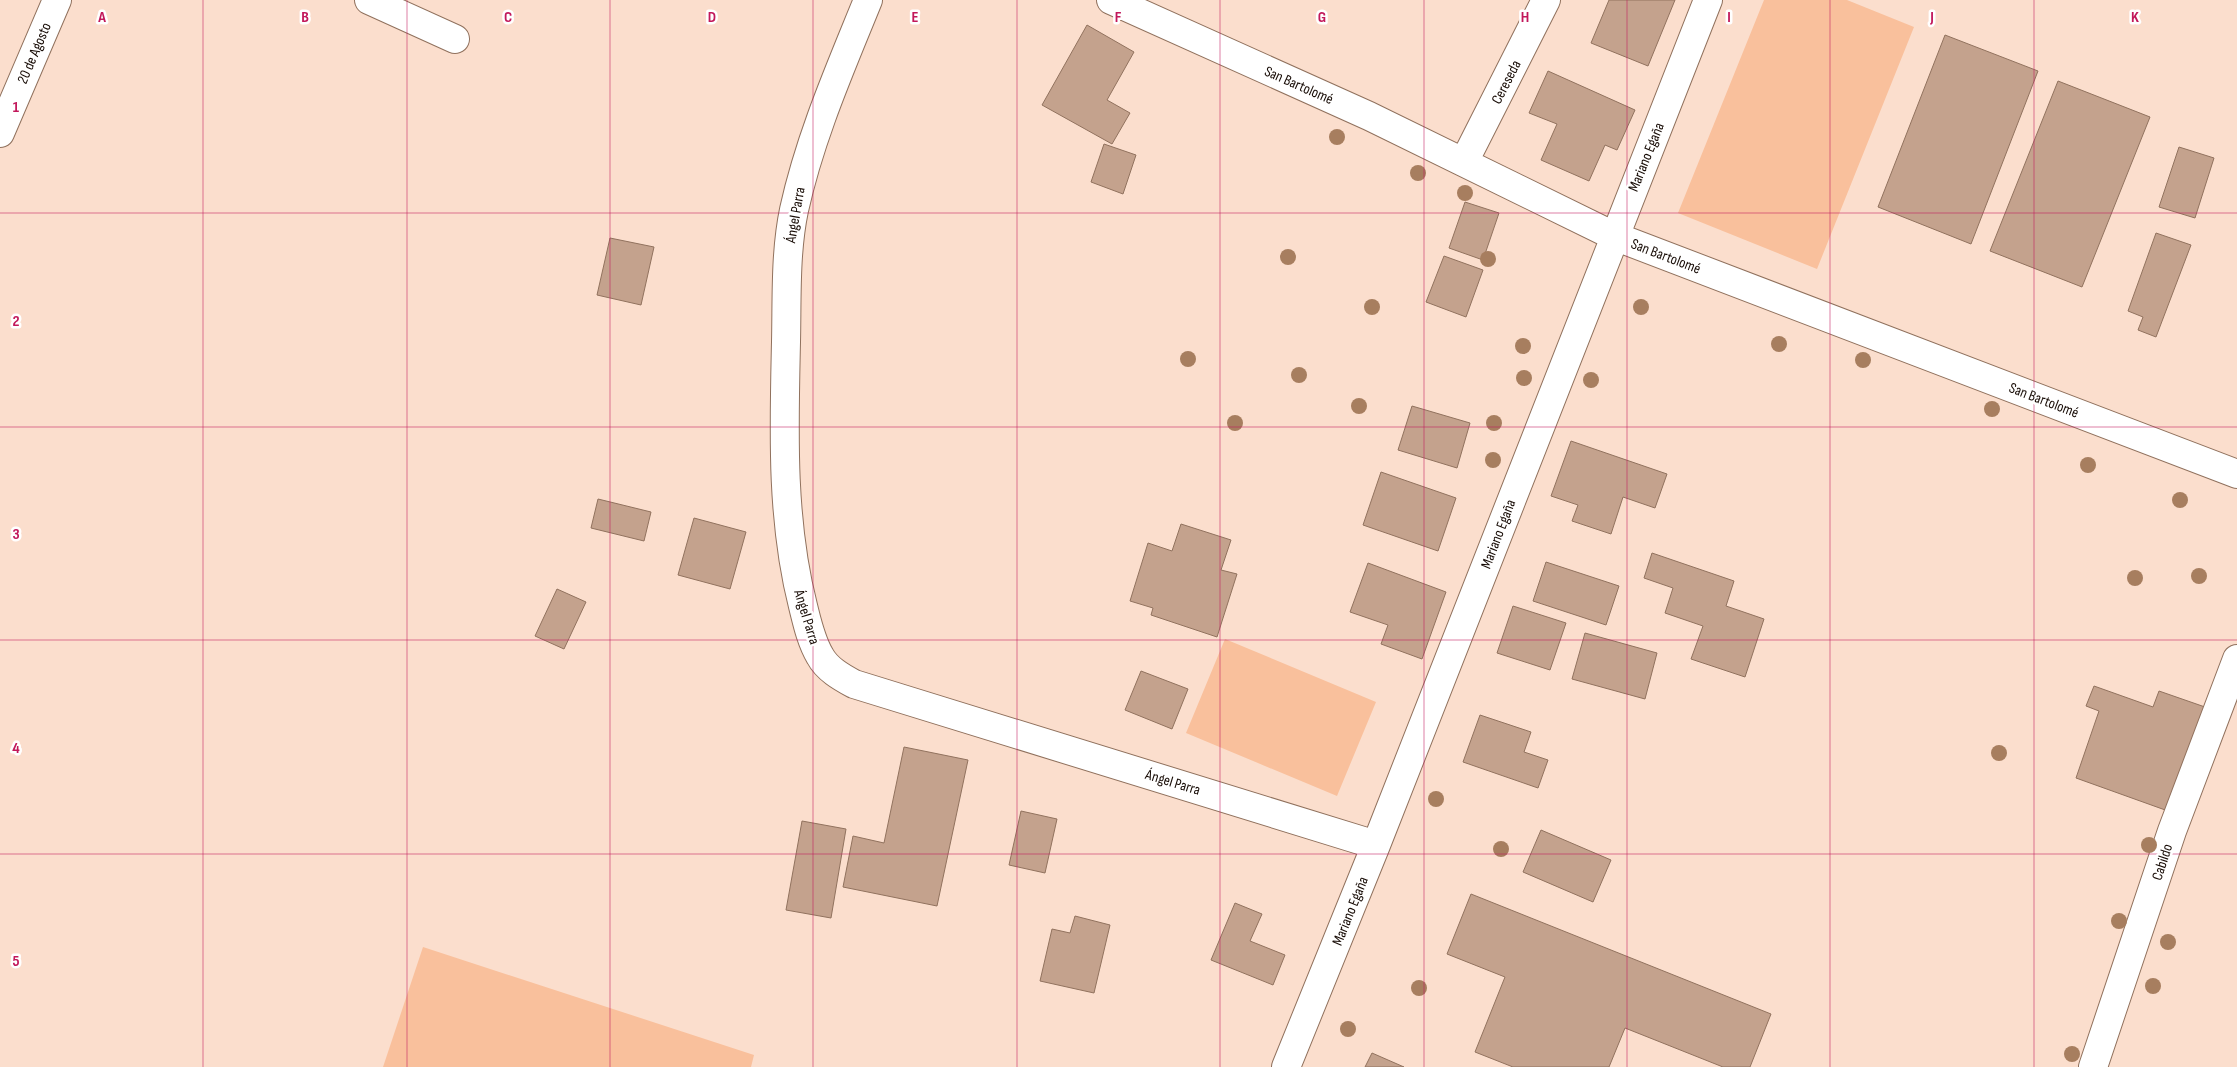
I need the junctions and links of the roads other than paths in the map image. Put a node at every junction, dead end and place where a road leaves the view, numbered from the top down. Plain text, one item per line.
1 (57, 0) edge
2 (370, 0) edge
3 (868, 0) edge
4 (1111, 0) edge
5 (1546, 0) edge
6 (1708, 0) edge
7 (455, 39) dead end
8 (0, 133) edge
9 (1464, 162) junction
10 (1614, 236) junction
11 (2237, 474) edge
12 (2237, 659) edge
13 (1376, 845) junction
14 (1286, 1067) edge
15 (2093, 1067) edge

1 - 8 street, 20 de Agosto
2 - 7 street
3 - 13 street, Ángel Parra
4 - 9 street, San Bartolomé
5 - 9 street, Cereseda
6 - 10 street, Mariano Egaña
9 - 10 street, San Bartolomé
10 - 11 street, San Bartolomé
10 - 13 street, Mariano Egaña
12 - 15 street, Cabildo
13 - 14 street, Mariano Egaña

